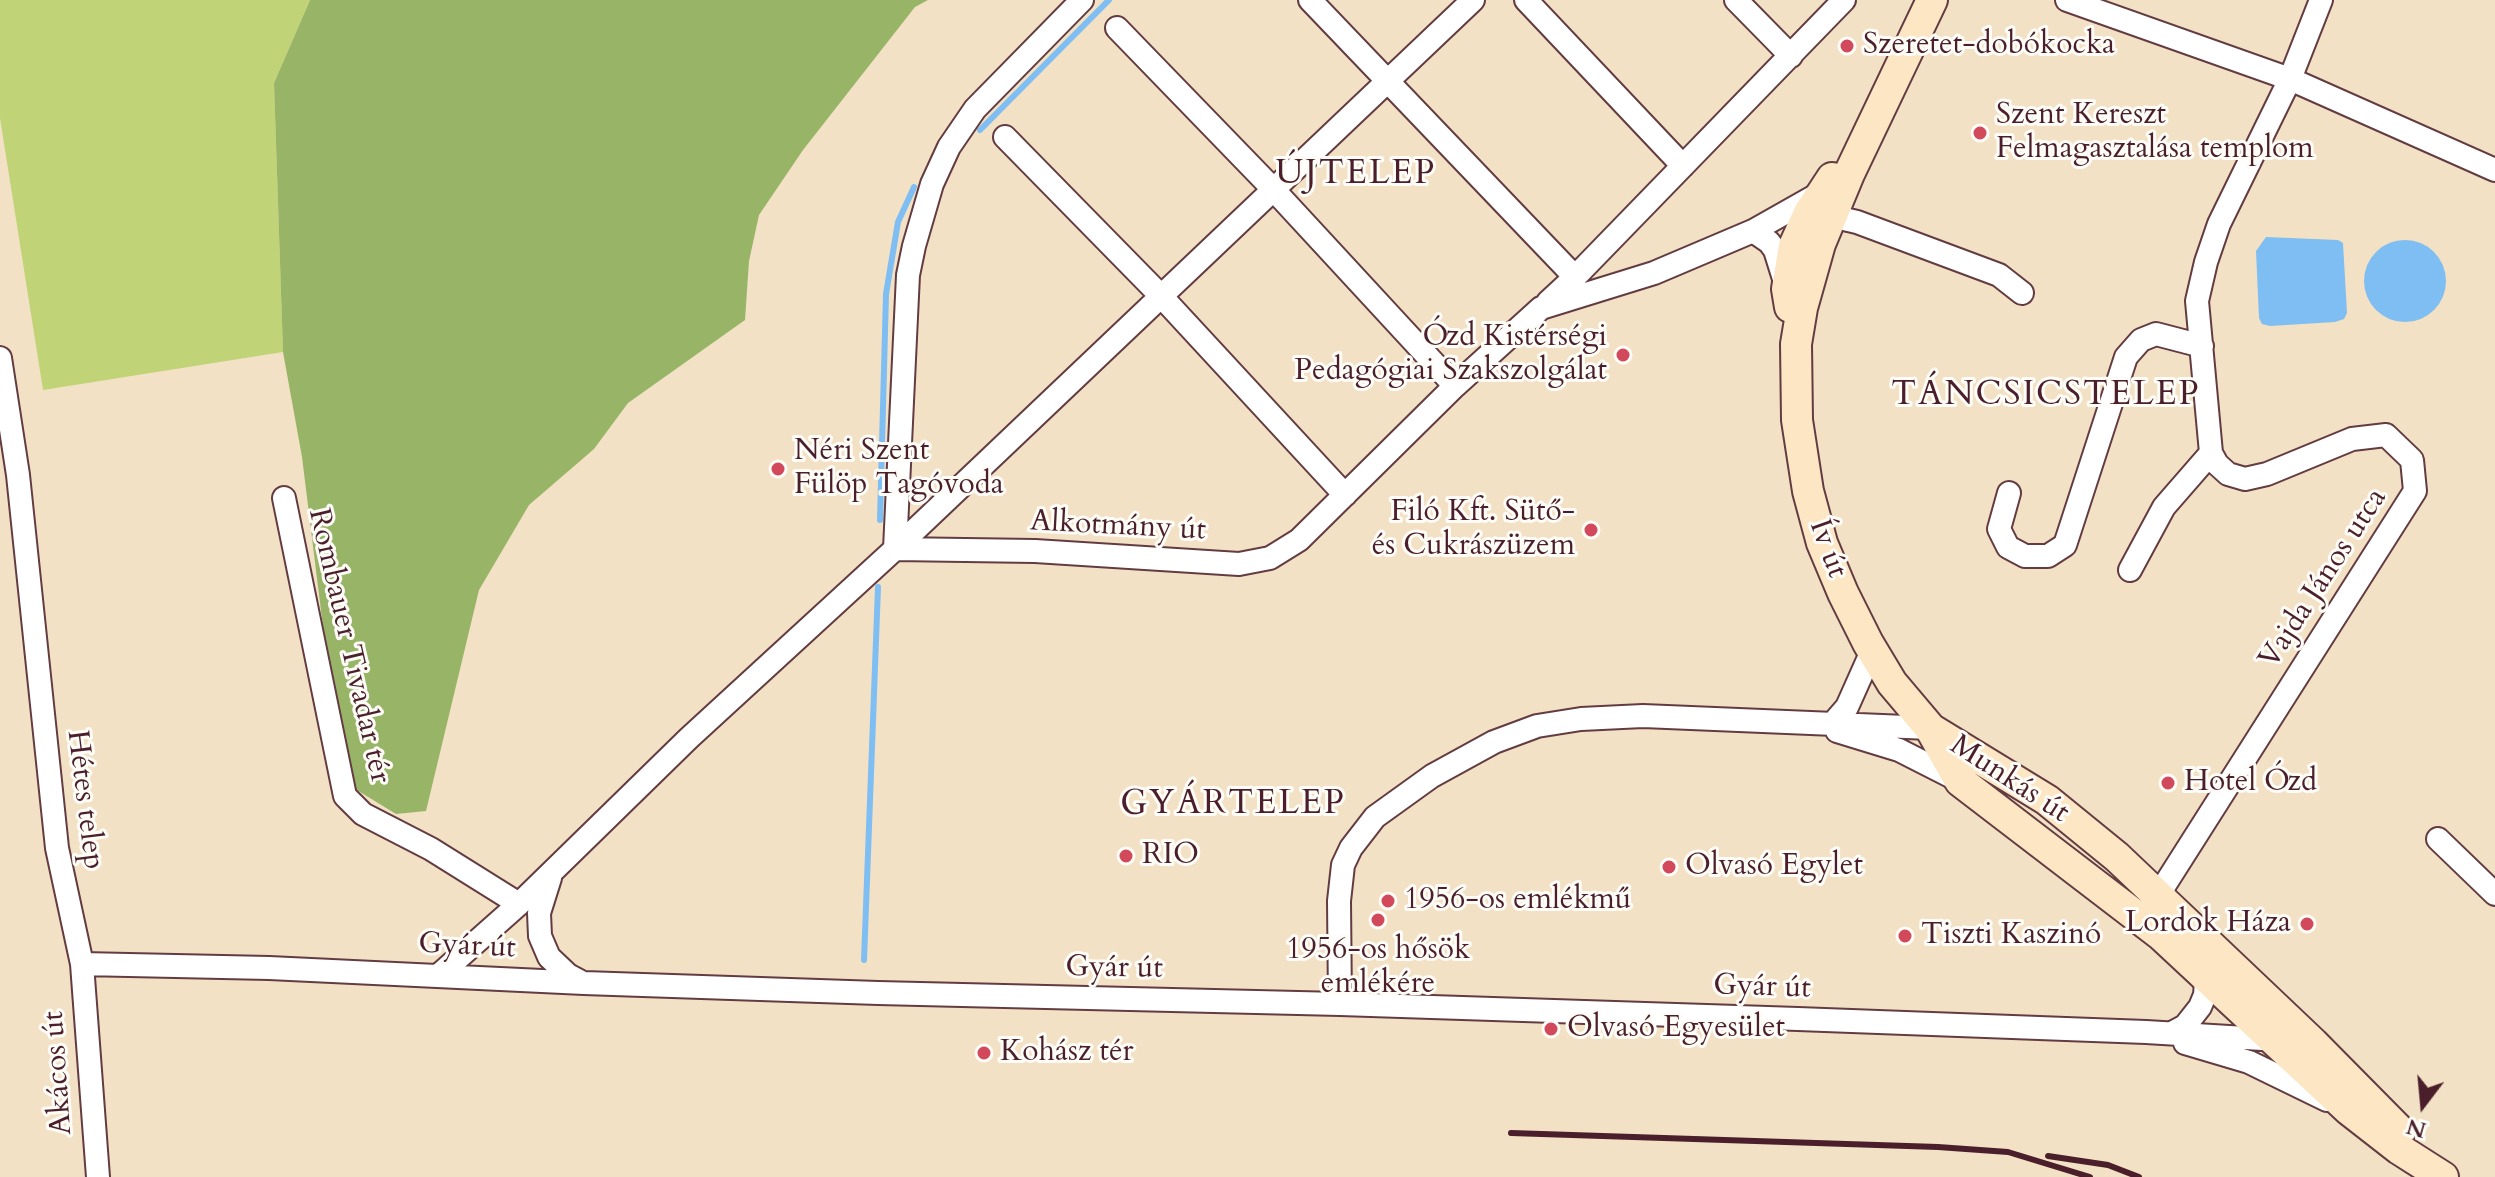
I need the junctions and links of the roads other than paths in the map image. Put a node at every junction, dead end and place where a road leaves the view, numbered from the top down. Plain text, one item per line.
1 (1082, 0) edge
2 (1310, 0) edge
3 (1473, 0) edge
4 (1526, 0) edge
5 (1736, 0) edge
6 (1844, 0) edge
7 (1916, 0) edge
8 (1932, 0) edge
9 (2067, 0) edge
10 (2321, 0) edge
11 (1117, 28) dead end
12 (1913, 42) junction
13 (1791, 56) junction
14 (2290, 79) junction
15 (1387, 81) junction
16 (1005, 137) dead end
17 (1683, 166) junction
18 (2495, 170) edge
19 (1273, 189) junction
20 (1816, 213) junction
21 (1753, 231) junction
22 (1575, 277) junction
23 (1787, 289) junction
24 (2022, 293) dead end
25 (1161, 296) junction
26 (1541, 308) junction
27 (1796, 344) junction
28 (2202, 346) junction
29 (0, 358) edge
30 (1455, 386) junction
31 (2211, 453) junction
32 (2009, 493) dead end
33 (1345, 495) junction
34 (284, 498) dead end
35 (895, 549) junction
36 (2130, 570) dead end
37 (1872, 651) junction
38 (1824, 723) junction
39 (1930, 728) junction
40 (1960, 781) junction
41 (2438, 839) dead end
42 (551, 873) junction
43 (2495, 894) edge
44 (2161, 897) junction
45 (519, 904) junction
46 (2161, 935) junction
47 (2207, 943) junction
48 (82, 964) junction
49 (439, 975) junction
50 (2207, 979) junction
51 (584, 983) junction
52 (1340, 1004) junction
53 (2146, 1032) junction
54 (2172, 1033) junction
55 (2271, 1039) junction
56 (2313, 1043) junction
57 (2349, 1110) junction
58 (98, 1177) edge
59 (2443, 1177) edge

1 - 35 street
2 - 15 street
3 - 15 street
4 - 17 street
5 - 13 street
6 - 13 street
7 - 12 main road
8 - 12 main road, Ív út
9 - 14 street
10 - 14 street
11 - 19 street
12 - 20 main road, Ív út
13 - 17 street
14 - 18 street
14 - 28 street
15 - 19 street
15 - 22 street
16 - 25 street
17 - 22 street
19 - 25 street
19 - 30 street
20 - 21 street, Alkotmány út
20 - 23 main road, Ív út
20 - 24 street
20 - 27 main road, Ív út
21 - 23 street
21 - 26 street, Alkotmány út
22 - 26 street
23 - 27 main road, Ív út
25 - 33 street
25 - 35 street
26 - 30 street, Alkotmány út
27 - 37 main road, Ív út
28 - 31 street
28 - 32 street
29 - 48 street, Hétes telep
30 - 33 street, Alkotmány út
31 - 36 street
31 - 44 street, Vajda János utca
33 - 35 street, Alkotmány út
34 - 45 street, Rombauer Tivadar tér
35 - 42 street
37 - 38 street
37 - 39 main road, Ív út
38 - 39 street
38 - 40 street
38 - 52 street
39 - 40 main road, Munkás út
39 - 44 main road, Munkás út
40 - 46 main road, Munkás út
41 - 43 street
42 - 45 street
42 - 51 street
44 - 46 street, Vajda János utca
44 - 47 main road, Munkás út
45 - 49 street
46 - 50 main road, Munkás út
47 - 50 street
47 - 56 main road, Munkás út
48 - 49 street, Gyár út
48 - 58 street, Akácos út
49 - 51 street, Gyár út
50 - 54 street
50 - 55 main road, Munkás út
51 - 52 street, Gyár út
52 - 53 street, Gyár út
53 - 54 street, Gyár út
53 - 57 street, Gyár út
54 - 55 street, Gyár út
55 - 56 street, Gyár út
55 - 57 main road, Munkás út
56 - 59 main road, Munkás út
57 - 59 main road, Munkás út

